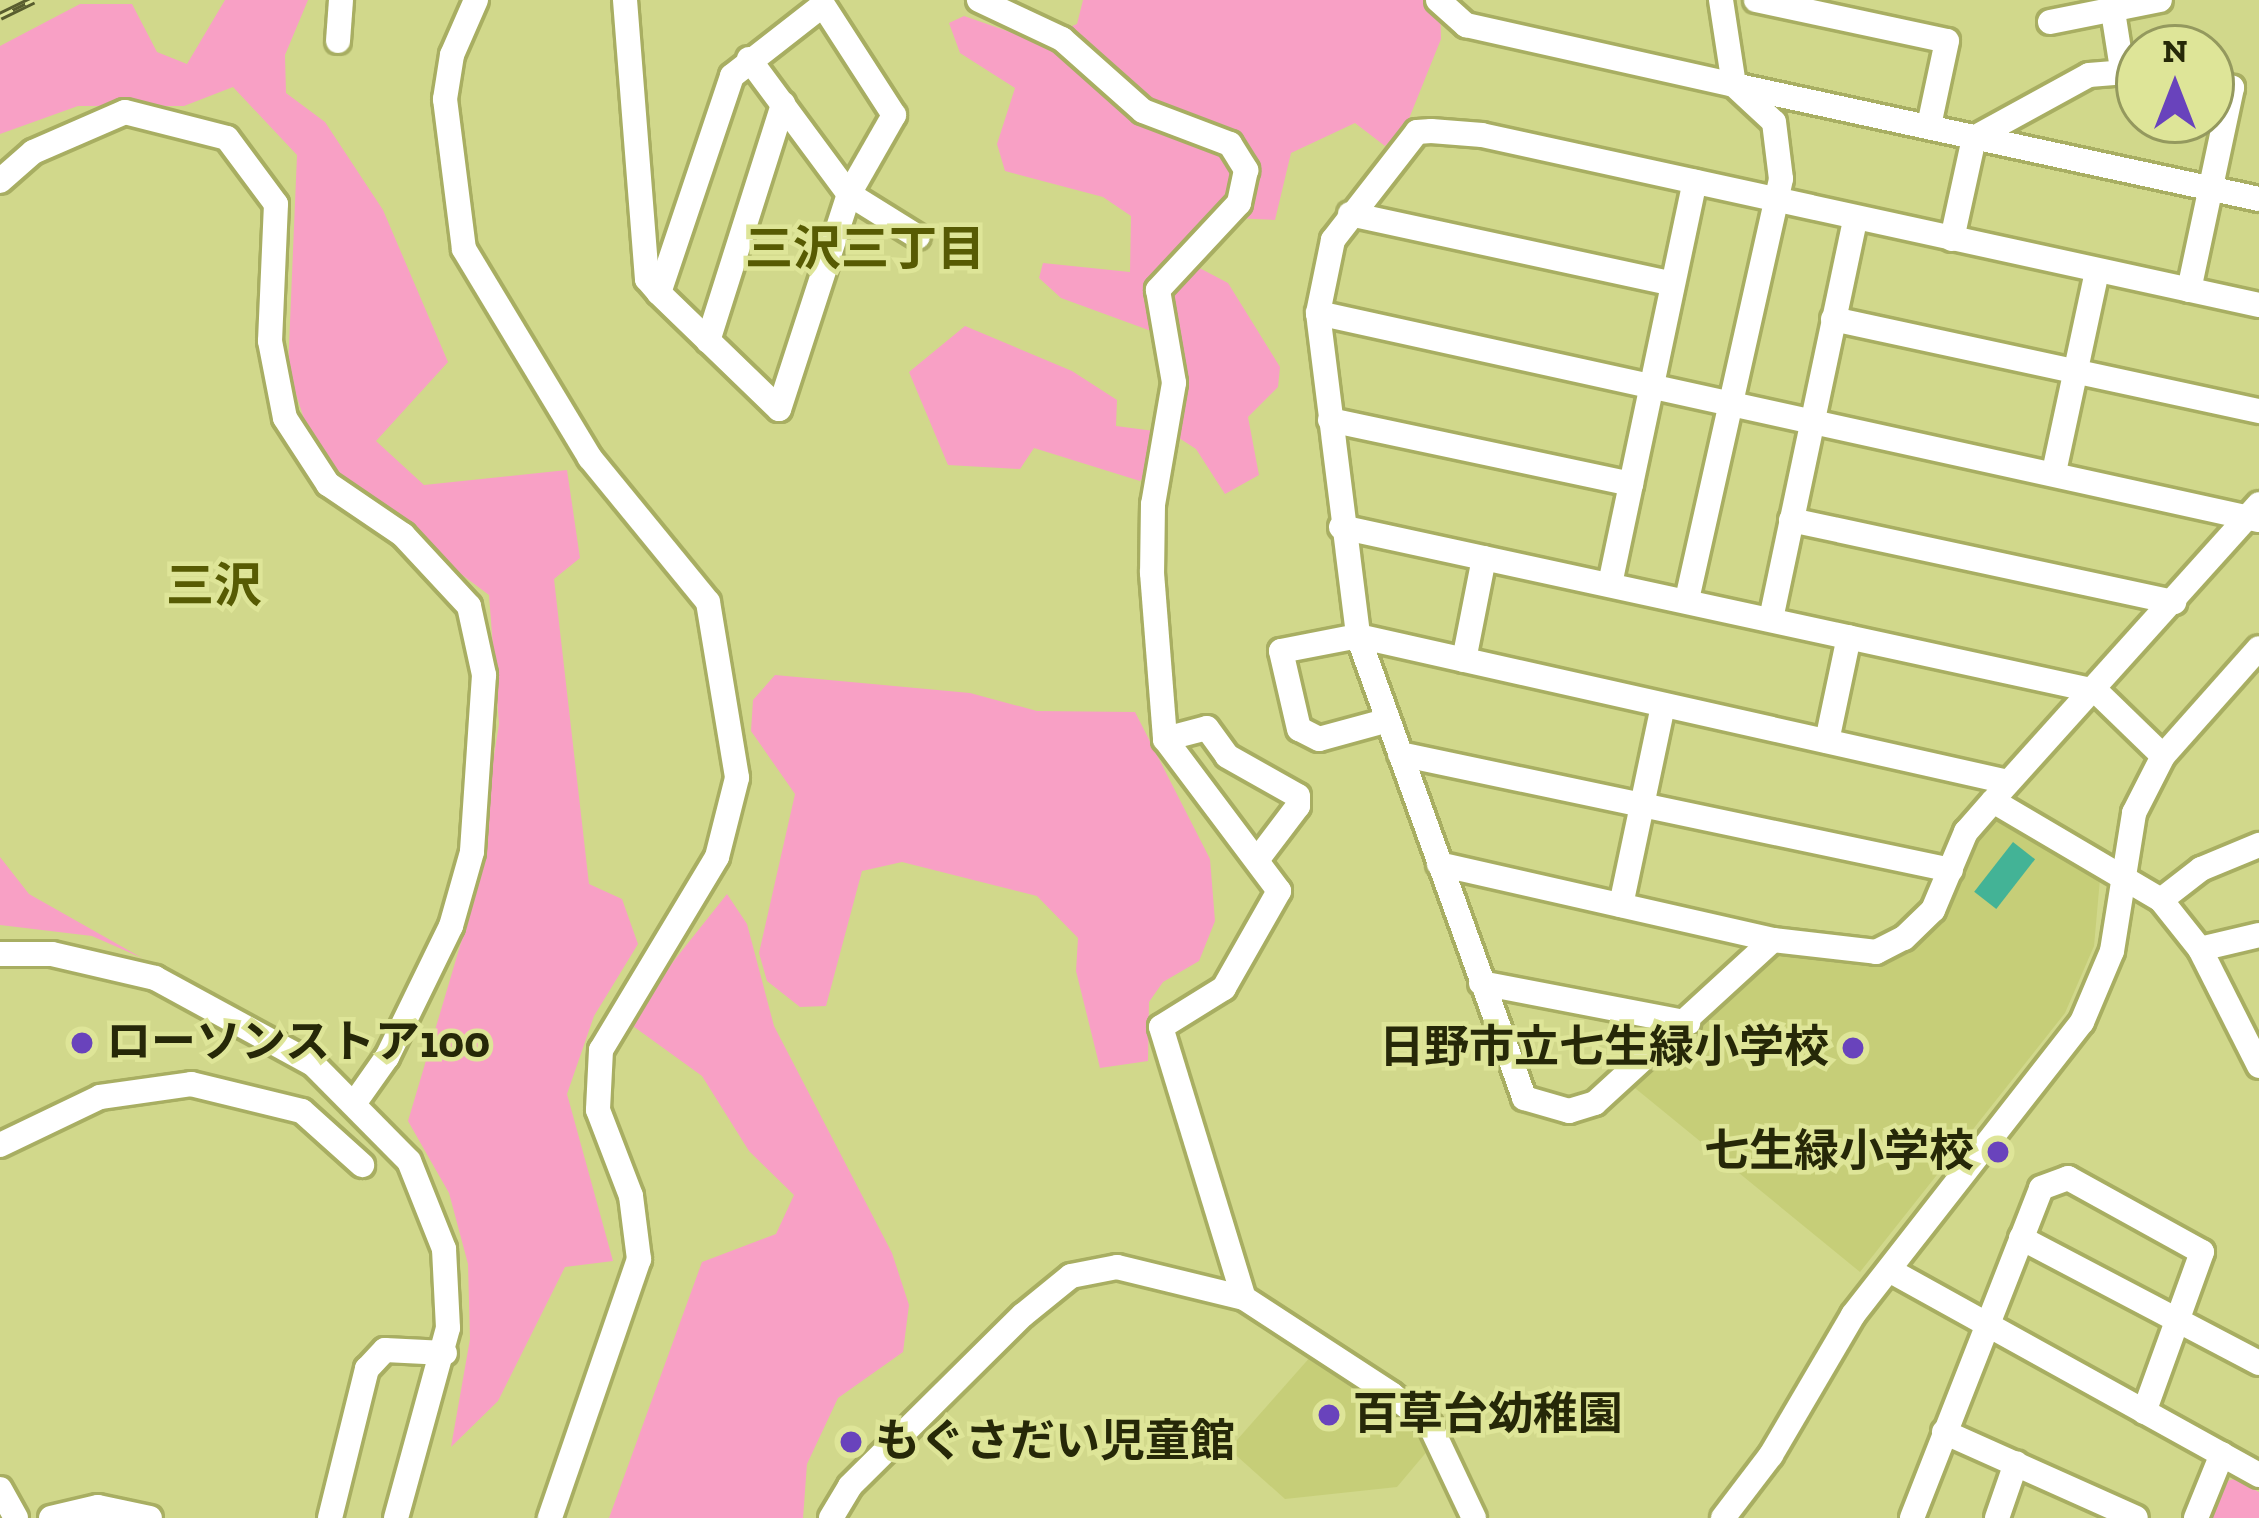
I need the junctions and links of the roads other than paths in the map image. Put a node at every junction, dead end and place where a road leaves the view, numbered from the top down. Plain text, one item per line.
1 (341, 0) edge
2 (476, 0) edge
3 (625, 0) edge
4 (979, 0) edge
5 (1438, 0) edge
6 (1721, 0) edge
7 (1756, 0) edge
8 (2160, 0) edge
9 (2112, 4) junction
10 (2050, 22) dead end
11 (2118, 24) edge
12 (338, 41) dead end
13 (749, 59) junction
14 (2115, 72) edge
15 (1734, 85) junction
16 (783, 104) junction
17 (1929, 126) junction
18 (1974, 138) junction
19 (2220, 144) edge
20 (0, 181) edge
21 (1695, 182) junction
22 (2211, 188) junction
23 (849, 194) junction
24 (2259, 199) edge
25 (1775, 200) junction
26 (1350, 214) junction
27 (1855, 218) junction
28 (918, 237) dead end
29 (1952, 239) junction
30 (2097, 271) junction
31 (1673, 284) junction
32 (2188, 290) junction
33 (659, 293) junction
34 (2259, 305) edge
35 (1318, 313) junction
36 (1833, 319) junction
37 (708, 340) junction
38 (2075, 371) junction
39 (1652, 384) junction
40 (1730, 400) junction
41 (2259, 411) edge
42 (1812, 419) junction
43 (1330, 420) junction
44 (2054, 472) junction
45 (1631, 484) junction
46 (2257, 513) edge
47 (1792, 520) junction
48 (1341, 527) junction
49 (1484, 558) junction
50 (1610, 584) junction
51 (1687, 601) junction
52 (2174, 602) junction
53 (1771, 619) junction
54 (1358, 636) junction
55 (1849, 637) junction
56 (2259, 648) edge
57 (1464, 660) junction
58 (2096, 692) junction
59 (1663, 704) junction
60 (1385, 721) junction
61 (1165, 739) junction
62 (1827, 741) junction
63 (1400, 754) junction
64 (2163, 756) junction
65 (2001, 791) junction
66 (1642, 805) junction
67 (2259, 845) edge
68 (1257, 860) junction
69 (1439, 864) junction
70 (1952, 870) junction
71 (2121, 879) junction
72 (2161, 900) junction
73 (1621, 905) junction
74 (2259, 935) edge
75 (1773, 940) junction
76 (2200, 949) junction
77 (0, 954) edge
78 (1480, 982) junction
79 (1688, 1023) junction
80 (2259, 1066) edge
81 (328, 1081) junction
82 (356, 1101) junction
83 (302, 1111) junction
84 (0, 1145) edge
85 (362, 1166) dead end
86 (2021, 1238) junction
87 (1889, 1270) junction
88 (1244, 1298) junction
89 (2177, 1321) junction
90 (1987, 1324) junction
91 (445, 1352) junction
92 (2259, 1364) edge
93 (2144, 1412) junction
94 (1944, 1432) junction
95 (2222, 1454) junction
96 (2016, 1463) junction
97 (2259, 1474) edge
98 (0, 1489) edge
99 (2092, 1509) edge
100 (16, 1518) edge
101 (51, 1518) edge
102 (150, 1518) edge
103 (330, 1518) edge
104 (396, 1518) edge
105 (550, 1518) edge
106 (831, 1518) edge
107 (1474, 1518) edge
108 (1723, 1518) edge
109 (1912, 1518) edge
110 (1996, 1518) edge
111 (2136, 1518) edge
112 (2196, 1518) edge

1 - 12 street
2 - 105 street
3 - 33 street
4 - 61 street
5 - 15 street
6 - 15 street
7 - 17 street
8 - 9 street
9 - 10 street
9 - 11 street
13 - 16 street
13 - 23 street
13 - 33 street
14 - 18 street
15 - 17 street
15 - 25 street
16 - 23 street
16 - 37 street
17 - 18 street
18 - 22 street
18 - 29 street
19 - 22 street
20 - 82 street
21 - 25 street
21 - 26 street
21 - 31 street
22 - 24 street
22 - 32 street
23 - 28 street
23 - 37 street
25 - 27 street
25 - 40 street
26 - 31 street
26 - 35 street
27 - 29 street
27 - 36 street
29 - 30 street
30 - 32 street
30 - 38 street
31 - 39 street
32 - 34 street
33 - 37 street
35 - 39 street
35 - 43 street
36 - 38 street
36 - 42 street
38 - 41 street
38 - 44 street
39 - 40 street
39 - 45 street
40 - 42 street
40 - 51 street
42 - 44 street
42 - 47 street
43 - 45 street
43 - 48 street
44 - 46 street
45 - 50 street
46 - 52 street
47 - 52 street
47 - 53 street
48 - 49 street
48 - 54 street
49 - 50 street
49 - 57 street
50 - 51 street
51 - 53 street
52 - 58 street
53 - 55 street
54 - 57 street
54 - 60 street
54 - 60 street
55 - 58 street
55 - 62 street
56 - 64 street
57 - 59 street
58 - 64 street
58 - 65 street
59 - 62 street
59 - 66 street
60 - 63 street
61 - 68 street
61 - 68 street
62 - 65 street
63 - 66 street
63 - 69 street
64 - 71 street
65 - 70 street
65 - 71 street
66 - 70 street
66 - 73 street
67 - 72 street
68 - 88 street
69 - 73 street
69 - 78 street
70 - 75 street
71 - 72 street
71 - 87 street
72 - 76 street
73 - 75 street
74 - 76 street
75 - 79 street
76 - 80 street
77 - 81 street
78 - 79 street
78 - 79 street
81 - 82 street
81 - 83 street
82 - 91 street
83 - 84 street
83 - 85 street
86 - 89 street
86 - 89 street
86 - 90 street
87 - 90 street
87 - 108 street
88 - 106 street
88 - 107 street
89 - 92 street
89 - 93 street
90 - 93 street
90 - 94 street
91 - 103 street
91 - 104 street
93 - 95 street
94 - 96 street
94 - 109 street
95 - 97 street
95 - 112 street
96 - 99 street
96 - 110 street
98 - 100 street
99 - 111 street
101 - 102 street

